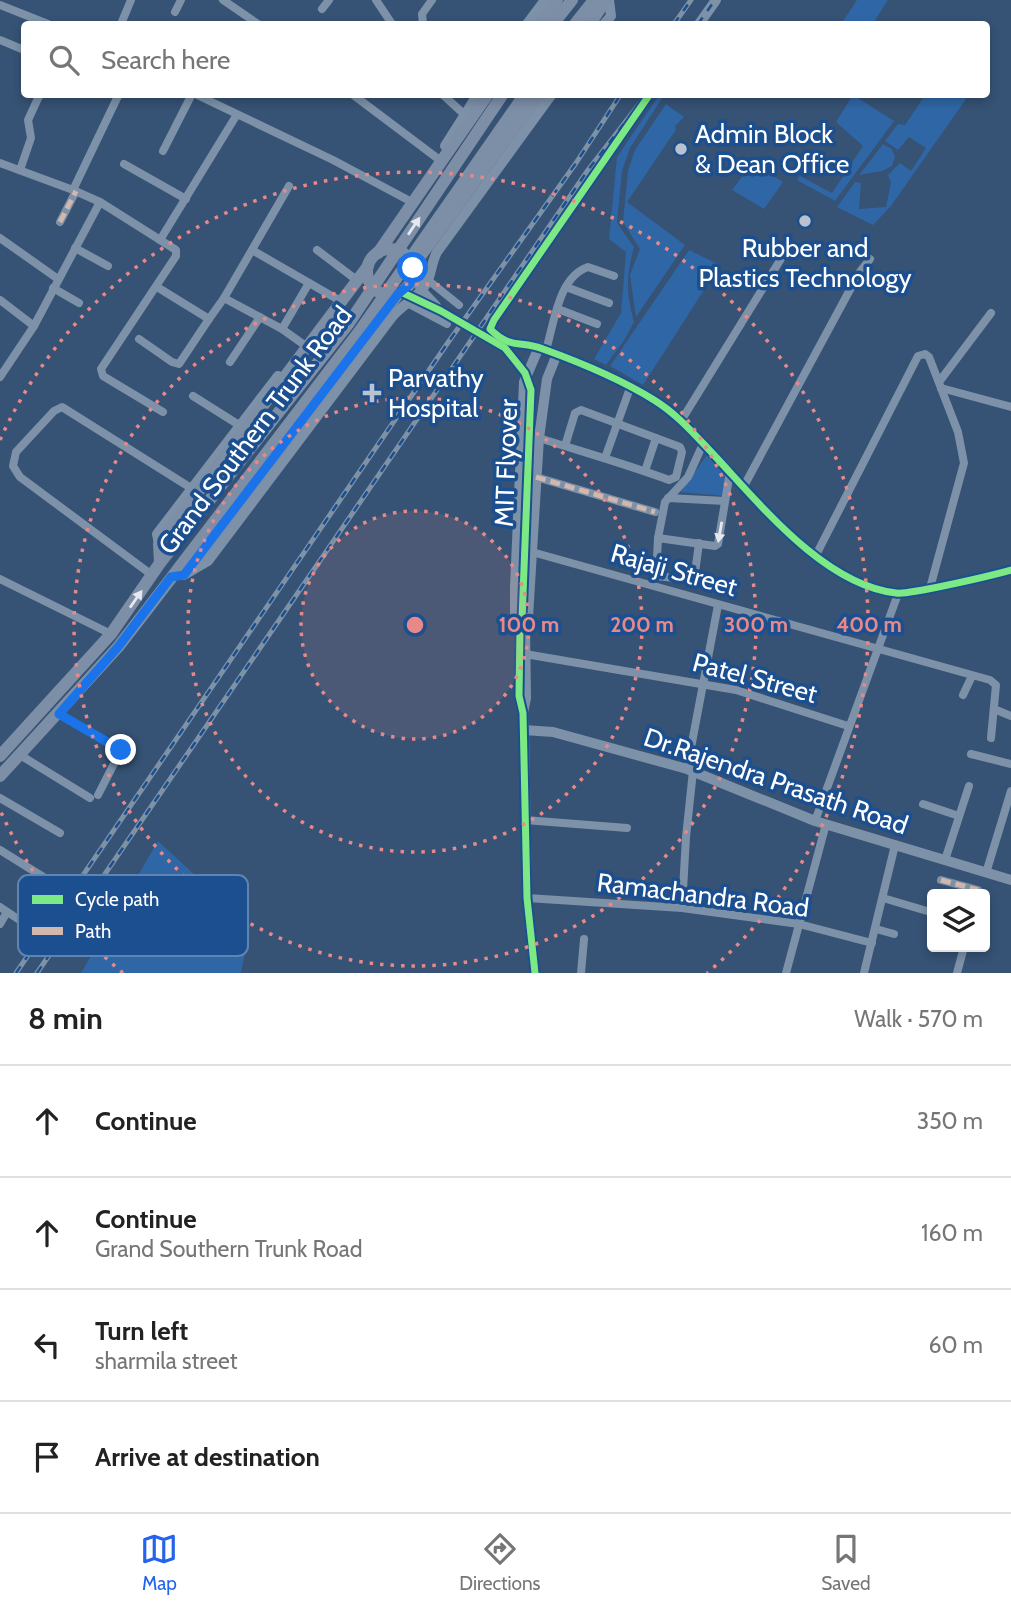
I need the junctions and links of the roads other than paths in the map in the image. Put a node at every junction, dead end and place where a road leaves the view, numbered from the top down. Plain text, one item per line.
1 (131, 0) edge
2 (181, 0) edge
3 (223, 0) edge
4 (329, 0) edge
5 (376, 0) edge
6 (432, 0) edge
7 (545, 0) edge
8 (557, 0) edge
9 (572, 0) edge
10 (608, 0) edge
11 (716, 0) edge
12 (0, 5) edge
13 (321, 9) dead end
14 (175, 12) dead end
15 (599, 12) edge
16 (422, 20) edge
17 (40, 21) edge
18 (122, 21) edge
19 (254, 21) edge
20 (390, 21) edge
21 (529, 21) edge
22 (541, 21) edge
23 (555, 21) edge
24 (581, 21) edge
25 (701, 21) edge
26 (0, 40) edge
27 (21, 49) edge
28 (38, 98) edge
29 (117, 98) edge
30 (191, 98) edge
31 (201, 98) edge
32 (357, 98) edge
33 (446, 98) edge
34 (476, 98) edge
35 (485, 98) edge
36 (500, 98) edge
37 (522, 98) edge
38 (536, 98) edge
39 (549, 98) edge
40 (647, 98) edge
41 (465, 115) junction
42 (236, 116) junction
43 (163, 151) dead end
44 (438, 158) junction
45 (0, 163) edge
46 (124, 164) dead end
47 (19, 170) junction
48 (289, 186) dead end
49 (75, 190) junction
50 (186, 199) junction
51 (408, 200) junction
52 (100, 202) junction
53 (60, 222) dead end
54 (0, 238) edge
55 (160, 240) junction
56 (75, 248) junction
57 (787, 249) dead end
58 (252, 250) junction
59 (317, 250) dead end
60 (378, 253) junction
61 (870, 260) dead end
62 (108, 266) dead end
63 (368, 266) junction
64 (413, 270) junction
65 (614, 276) dead end
66 (354, 278) junction
67 (58, 279) junction
68 (428, 280) junction
69 (309, 283) junction
70 (157, 287) junction
71 (566, 287) junction
72 (53, 288) junction
73 (403, 297) junction
74 (224, 298) junction
75 (337, 299) junction
76 (0, 300) edge
77 (79, 303) dead end
78 (609, 303) dead end
79 (459, 305) dead end
80 (558, 309) junction
81 (441, 311) junction
82 (991, 313) dead end
83 (260, 317) junction
84 (209, 319) junction
85 (447, 324) dead end
86 (597, 324) dead end
87 (34, 326) junction
88 (282, 329) junction
89 (139, 339) dead end
90 (303, 344) junction
91 (539, 347) junction
92 (558, 354) junction
93 (230, 362) dead end
94 (4, 364) edge
95 (334, 365) junction
96 (349, 376) junction
97 (0, 377) edge
98 (939, 385) junction
99 (630, 388) junction
100 (193, 396) dead end
101 (1011, 407) edge
102 (163, 412) dead end
103 (681, 421) junction
104 (617, 424) junction
105 (239, 425) junction
106 (539, 438) junction
107 (656, 438) junction
108 (704, 444) junction
109 (565, 446) junction
110 (605, 458) junction
111 (645, 471) junction
112 (730, 472) junction
113 (536, 477) junction
114 (744, 486) junction
115 (191, 488) junction
116 (668, 498) junction
117 (725, 501) junction
118 (655, 512) dead end
119 (659, 538) junction
120 (162, 540) junction
121 (699, 543) junction
122 (532, 552) junction
123 (816, 555) junction
124 (160, 563) junction
125 (1011, 570) edge
126 (152, 575) junction
127 (177, 576) junction
128 (0, 579) edge
129 (930, 588) junction
130 (898, 594) junction
131 (718, 605) junction
132 (522, 623) junction
133 (111, 634) junction
134 (879, 649) junction
135 (525, 654) junction
136 (972, 676) junction
137 (703, 683) junction
138 (963, 695) dead end
139 (994, 709) junction
140 (523, 713) junction
141 (59, 714) junction
142 (1011, 716) edge
143 (848, 726) junction
144 (524, 730) junction
145 (991, 738) dead end
146 (971, 754) dead end
147 (20, 755) junction
148 (0, 757) edge
149 (1011, 764) edge
150 (690, 770) junction
151 (0, 776) edge
152 (969, 786) dead end
153 (1011, 791) edge
154 (0, 798) edge
155 (923, 804) dead end
156 (959, 816) junction
157 (525, 820) junction
158 (814, 821) junction
159 (825, 824) junction
160 (627, 828) dead end
161 (60, 833) dead end
162 (895, 845) junction
163 (0, 850) edge
164 (945, 860) junction
165 (984, 873) junction
166 (40, 875) edge
167 (941, 880) dead end
168 (1011, 880) edge
169 (969, 889) edge
170 (979, 889) edge
171 (527, 898) junction
172 (883, 898) junction
173 (682, 908) junction
174 (4, 910) edge
175 (927, 911) edge
176 (0, 924) edge
177 (799, 924) junction
178 (876, 929) junction
179 (894, 934) dead end
180 (584, 939) dead end
181 (872, 943) junction
182 (963, 952) edge
183 (535, 973) edge
184 (581, 973) edge
185 (786, 973) edge
186 (864, 973) edge
187 (957, 973) edge

1 - 18 street
2 - 14 street
3 - 19 street
4 - 13 street
5 - 20 street
6 - 16 street
7 - 21 street
8 - 22 main road
9 - 23 main road
10 - 15 main road
11 - 25 street
12 - 17 street
15 - 24 main road
26 - 27 street
28 - 47 street
29 - 49 street
30 - 43 street
31 - 42 street
32 - 44 street
33 - 41 street
34 - 41 street
35 - 60 main road
124 -> 36 main road, Grand Southern Trunk Road
37 - 95 main road, Grand Southern Trunk Road
38 - 64 main road
39 - 68 street
40 - 91 street
41 - 44 street
42 - 50 street
42 - 51 street
44 - 51 street
45 - 47 street
46 - 50 street
47 - 49 street
48 - 58 street
49 - 52 street
49 - 53 street
50 - 55 street
51 - 66 street
52 - 55 street
52 - 56 street
54 - 67 street
55 - 70 street
56 - 62 street
56 - 67 street
57 - 103 street
58 - 69 street
58 - 74 street
59 - 66 street
60 - 63 main road, bridge
60 - 64 main road, bridge
61 - 114 street
63 - 73 main road, bridge
63 - 120 main road
64 - 73 main road, bridge
64 - 81 street, MIT Flyover, bridge
65 - 71 street
66 - 75 street
67 - 72 street
68 - 73 street
68 - 79 street
69 - 75 street
69 - 88 street
70 - 84 street
70 - 102 street
71 - 78 street
71 - 80 street
72 - 77 street
72 - 87 street
73 - 81 street, MIT Flyover, bridge
73 - 85 street
73 - 96 street
73 - 127 main road, bridge
74 - 83 street
74 - 84 street
75 - 90 street
76 - 87 street
80 - 86 street
80 - 91 street
81 - 132 street, MIT Flyover, bridge
82 - 98 street
83 - 88 street
83 - 93 street
84 - 89 street
87 - 94 street
88 - 90 street
90 - 105 street
91 - 92 street
91 - 132 street
92 - 99 street
92 - 106 street
94 - 97 street
95 - 96 main road
95 - 127 main road, Grand Southern Trunk Road
96 - 127 street
98 - 101 street
98 - 123 street
98 - 129 street
99 - 103 street
99 - 104 street
100 - 105 street
103 - 108 street
104 - 107 street
104 - 109 street
104 - 110 street
105 - 115 street
106 - 109 street
106 - 113 street
107 - 111 street
107 - 111 street
108 - 112 street
108 - 116 street
109 - 110 street
110 - 111 street
112 - 114 street
112 - 117 street
113 - 118 street
113 - 122 street
114 - 123 street
115 - 120 street
115 - 126 street
116 - 117 street
116 - 119 street
117 -> 121 street
119 - 121 street
119 - 121 street
120 - 124 main road
122 - 131 street, Rajaji Street
122 - 132 street
123 - 130 street
124 - 126 main road, Grand Southern Trunk Road
125 - 129 street
133 -> 126 main road, Grand Southern Trunk Road
127 - 141 main road, Grand Southern Trunk Road
128 - 133 street
129 - 130 street
130 - 134 street
131 - 134 street, Rajaji Street
131 - 137 street
132 - 135 street
132 - 140 street
133 - 148 main road, Grand Southern Trunk Road
134 - 136 street, Rajaji Street
134 - 143 street
135 - 137 street, Patel Street
135 - 140 street
136 - 138 street
136 - 139 street, Rajaji Street
137 - 143 street, Patel Street
137 - 150 street
139 - 142 street
139 - 145 street, Rajaji Street
140 - 144 street
141 - 147 main road, Grand Southern Trunk Road
141 - 147 street
143 - 158 street
144 - 150 street, Dr.Rajendra Prasath Road
144 - 157 street
146 - 149 street
147 - 151 main road, Grand Southern Trunk Road
150 - 158 street, Dr.Rajendra Prasath Road
150 - 173 street
152 - 156 street
153 - 165 street
154 - 161 street
155 - 156 street
156 - 164 street
157 - 160 street
157 - 171 street
158 - 159 street, Dr.Rajendra Prasath Road
159 - 162 street, Dr.Rajendra Prasath Road
159 - 177 street
162 - 164 street, Dr.Rajendra Prasath Road
162 - 172 street
163 - 166 street
164 - 165 street, Dr.Rajendra Prasath Road
165 - 168 street, Dr.Rajendra Prasath Road
165 - 170 street
167 - 169 street
171 - 173 street, Ramachandra Road
171 - 183 street
172 - 175 street
172 - 178 street
173 - 177 street, Ramachandra Road
174 - 176 street
177 - 181 street, Ramachandra Road
177 - 185 street
178 - 179 street
178 - 181 street
180 - 184 street
181 - 186 street
182 - 187 street

